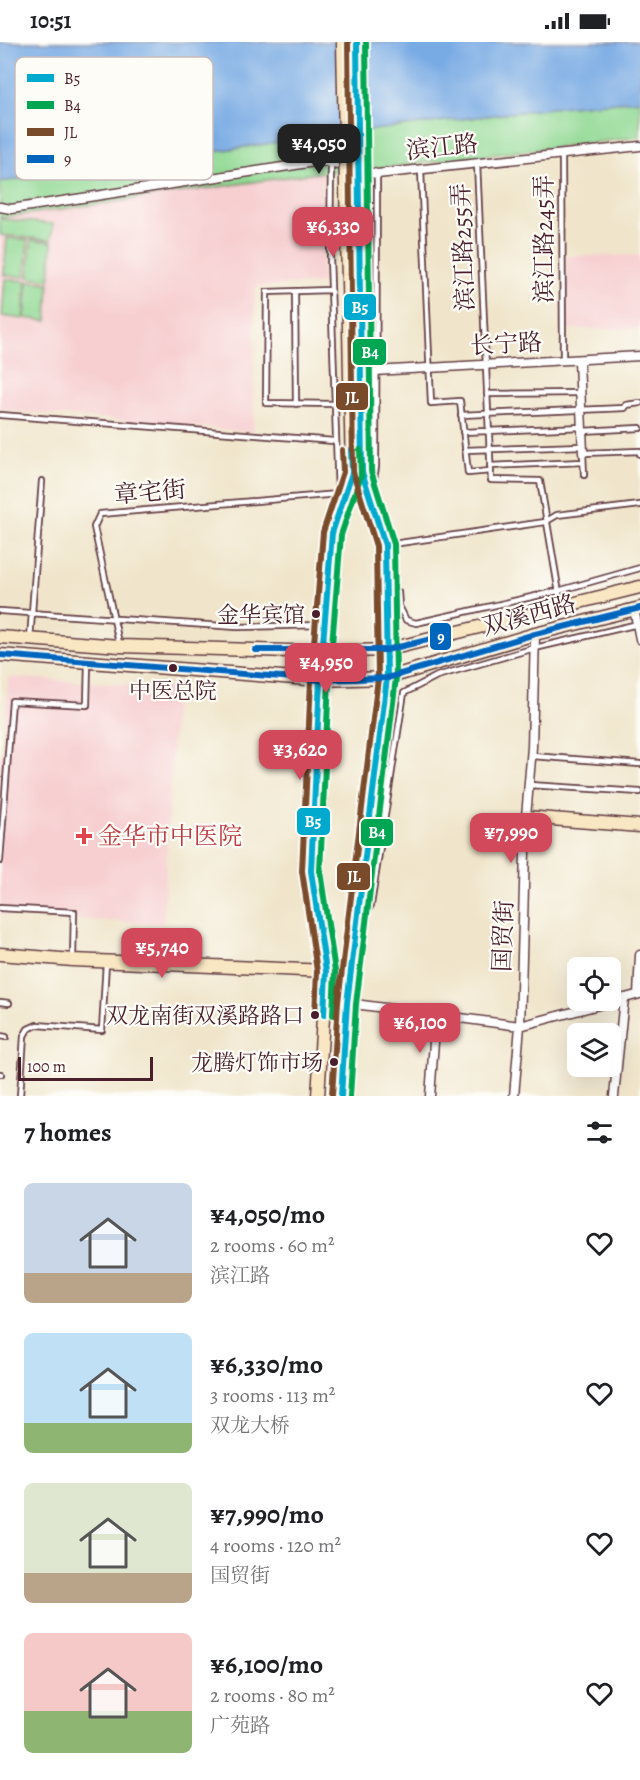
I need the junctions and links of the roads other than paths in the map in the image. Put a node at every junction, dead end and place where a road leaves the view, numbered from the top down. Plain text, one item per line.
1 (343, 42) edge
2 (357, 42) edge
3 (640, 146) edge
4 (562, 154) junction
5 (331, 162) junction
6 (477, 163) junction
7 (421, 170) junction
8 (377, 174) junction
9 (213, 178) edge
10 (198, 180) edge
11 (0, 207) edge
12 (330, 290) junction
13 (295, 291) junction
14 (640, 356) edge
15 (563, 360) junction
16 (579, 361) junction
17 (486, 365) junction
18 (431, 368) junction
19 (374, 371) junction
20 (580, 393) junction
21 (487, 394) junction
22 (640, 403) edge
23 (296, 404) junction
24 (334, 404) junction
25 (581, 411) junction
26 (488, 413) junction
27 (0, 415) edge
28 (461, 415) junction
29 (640, 428) edge
30 (582, 429) junction
31 (489, 431) junction
32 (463, 432) junction
33 (334, 441) junction
34 (490, 449) junction
35 (465, 450) junction
36 (583, 454) junction
37 (640, 454) edge
38 (490, 468) junction
39 (357, 473) junction
40 (584, 475) dead end
41 (42, 481) dead end
42 (340, 500) junction
43 (371, 500) junction
44 (640, 505) edge
45 (545, 522) junction
46 (385, 545) junction
47 (640, 568) edge
48 (640, 587) edge
49 (558, 591) junction
50 (398, 592) dead end
51 (561, 608) junction
52 (637, 609) edge
53 (0, 611) edge
54 (32, 614) junction
55 (114, 619) junction
56 (639, 624) edge
57 (326, 625) junction
58 (535, 634) junction
59 (0, 637) edge
60 (30, 639) junction
61 (640, 639) edge
62 (120, 646) junction
63 (535, 648) junction
64 (386, 650) junction
65 (323, 652) junction
66 (0, 655) edge
67 (88, 662) junction
68 (387, 678) junction
69 (320, 680) junction
70 (532, 756) junction
71 (640, 764) edge
72 (529, 785) junction
73 (640, 792) edge
74 (526, 818) junction
75 (640, 826) edge
76 (0, 861) edge
77 (0, 908) edge
78 (356, 933) junction
79 (0, 954) edge
80 (640, 955) edge
81 (73, 960) junction
82 (106, 962) junction
83 (327, 971) junction
84 (639, 994) edge
85 (624, 998) junction
86 (0, 1002) edge
87 (9, 1003) dead end
88 (347, 1003) junction
89 (436, 1015) junction
90 (520, 1026) junction
91 (20, 1096) edge
92 (318, 1096) edge
93 (341, 1096) edge
94 (430, 1096) edge
95 (514, 1096) edge
96 (614, 1096) edge

1 - 39 main road, bridge
2 - 39 main road, bridge
3 - 4 street, 滨江路
4 - 6 street, 滨江路
4 - 15 lane, 滨江路245弄
5 - 8 street, 滨江路
5 - 9 street, 滨江路
5 - 12 lane
6 - 7 street, 滨江路
6 - 17 lane, 滨江路255弄
7 - 8 street, 滨江路
7 - 18 lane
8 - 19 lane
10 - 11 street, 滨江路
12 - 13 lane
12 - 24 lane
13 - 23 lane
13 - 23 lane
14 - 16 street, 长宁路
15 - 16 street, 长宁路
15 - 17 street, 长宁路
16 - 20 street
17 - 18 street, 长宁路
17 - 21 lane, 滨江路255弄
18 - 19 street, 长宁路
18 - 28 lane
19 - 43 lane
20 - 21 lane
20 - 25 street
21 - 26 lane, 滨江路255弄
22 - 25 lane
23 - 24 lane
24 - 33 lane
25 - 26 lane
25 - 30 street
26 - 28 lane
26 - 31 lane, 滨江路255弄
27 - 33 lane
28 - 32 lane
29 - 30 lane
30 - 31 lane
30 - 36 street
31 - 32 lane
31 - 34 lane, 滨江路255弄
32 - 35 lane
33 - 42 lane
34 - 35 lane
34 - 36 lane
34 - 38 lane, 滨江路255弄
35 - 38 lane
36 - 37 lane
36 - 38 lane
36 - 40 lane
38 - 45 lane
39 - 42 main road
39 - 43 main road
41 - 54 lane
42 - 55 lane, 章宅街
42 - 57 main road
43 - 46 main road
44 - 45 lane
45 - 46 lane
45 - 49 lane
46 - 64 main road
47 - 49 lane
48 - 51 main road, 双溪西路
49 - 50 lane
49 - 51 lane
51 - 64 main road, 双溪西路
52 - 56 street
52 - 58 main road, 双溪西路
53 - 54 lane
54 - 55 lane
54 - 60 lane
55 - 57 lane
55 - 62 lane, 章宅街
56 - 61 street
56 - 63 lane
57 - 65 main road
58 - 63 street, 国贸街
58 - 68 main road, 双溪西路
59 - 60 main road, 双溪西路
60 - 62 main road, 双溪西路
62 - 65 main road, 双溪西路
63 - 70 street, 国贸街
63 - 78 lane
64 - 65 main road, 双溪西路
64 - 68 main road
65 - 69 main road
66 - 67 main road, 双溪西路
67 - 69 main road, 双溪西路
67 - 76 lane
68 - 69 main road, 双溪西路
68 - 78 main road
69 - 83 main road
70 - 71 lane
70 - 72 street, 国贸街
72 - 73 lane
72 - 74 street, 国贸街
74 - 75 main road
74 - 90 street, 国贸街
77 - 81 lane
78 - 88 main road
79 - 81 main road
80 - 84 street
81 - 82 main road
82 - 83 main road
82 - 91 lane
83 - 92 main road
84 - 85 street
85 - 90 street
85 - 96 street
86 - 87 lane
88 - 89 street
88 - 93 main road
89 - 90 street
89 - 94 street
90 - 95 street, 国贸街

